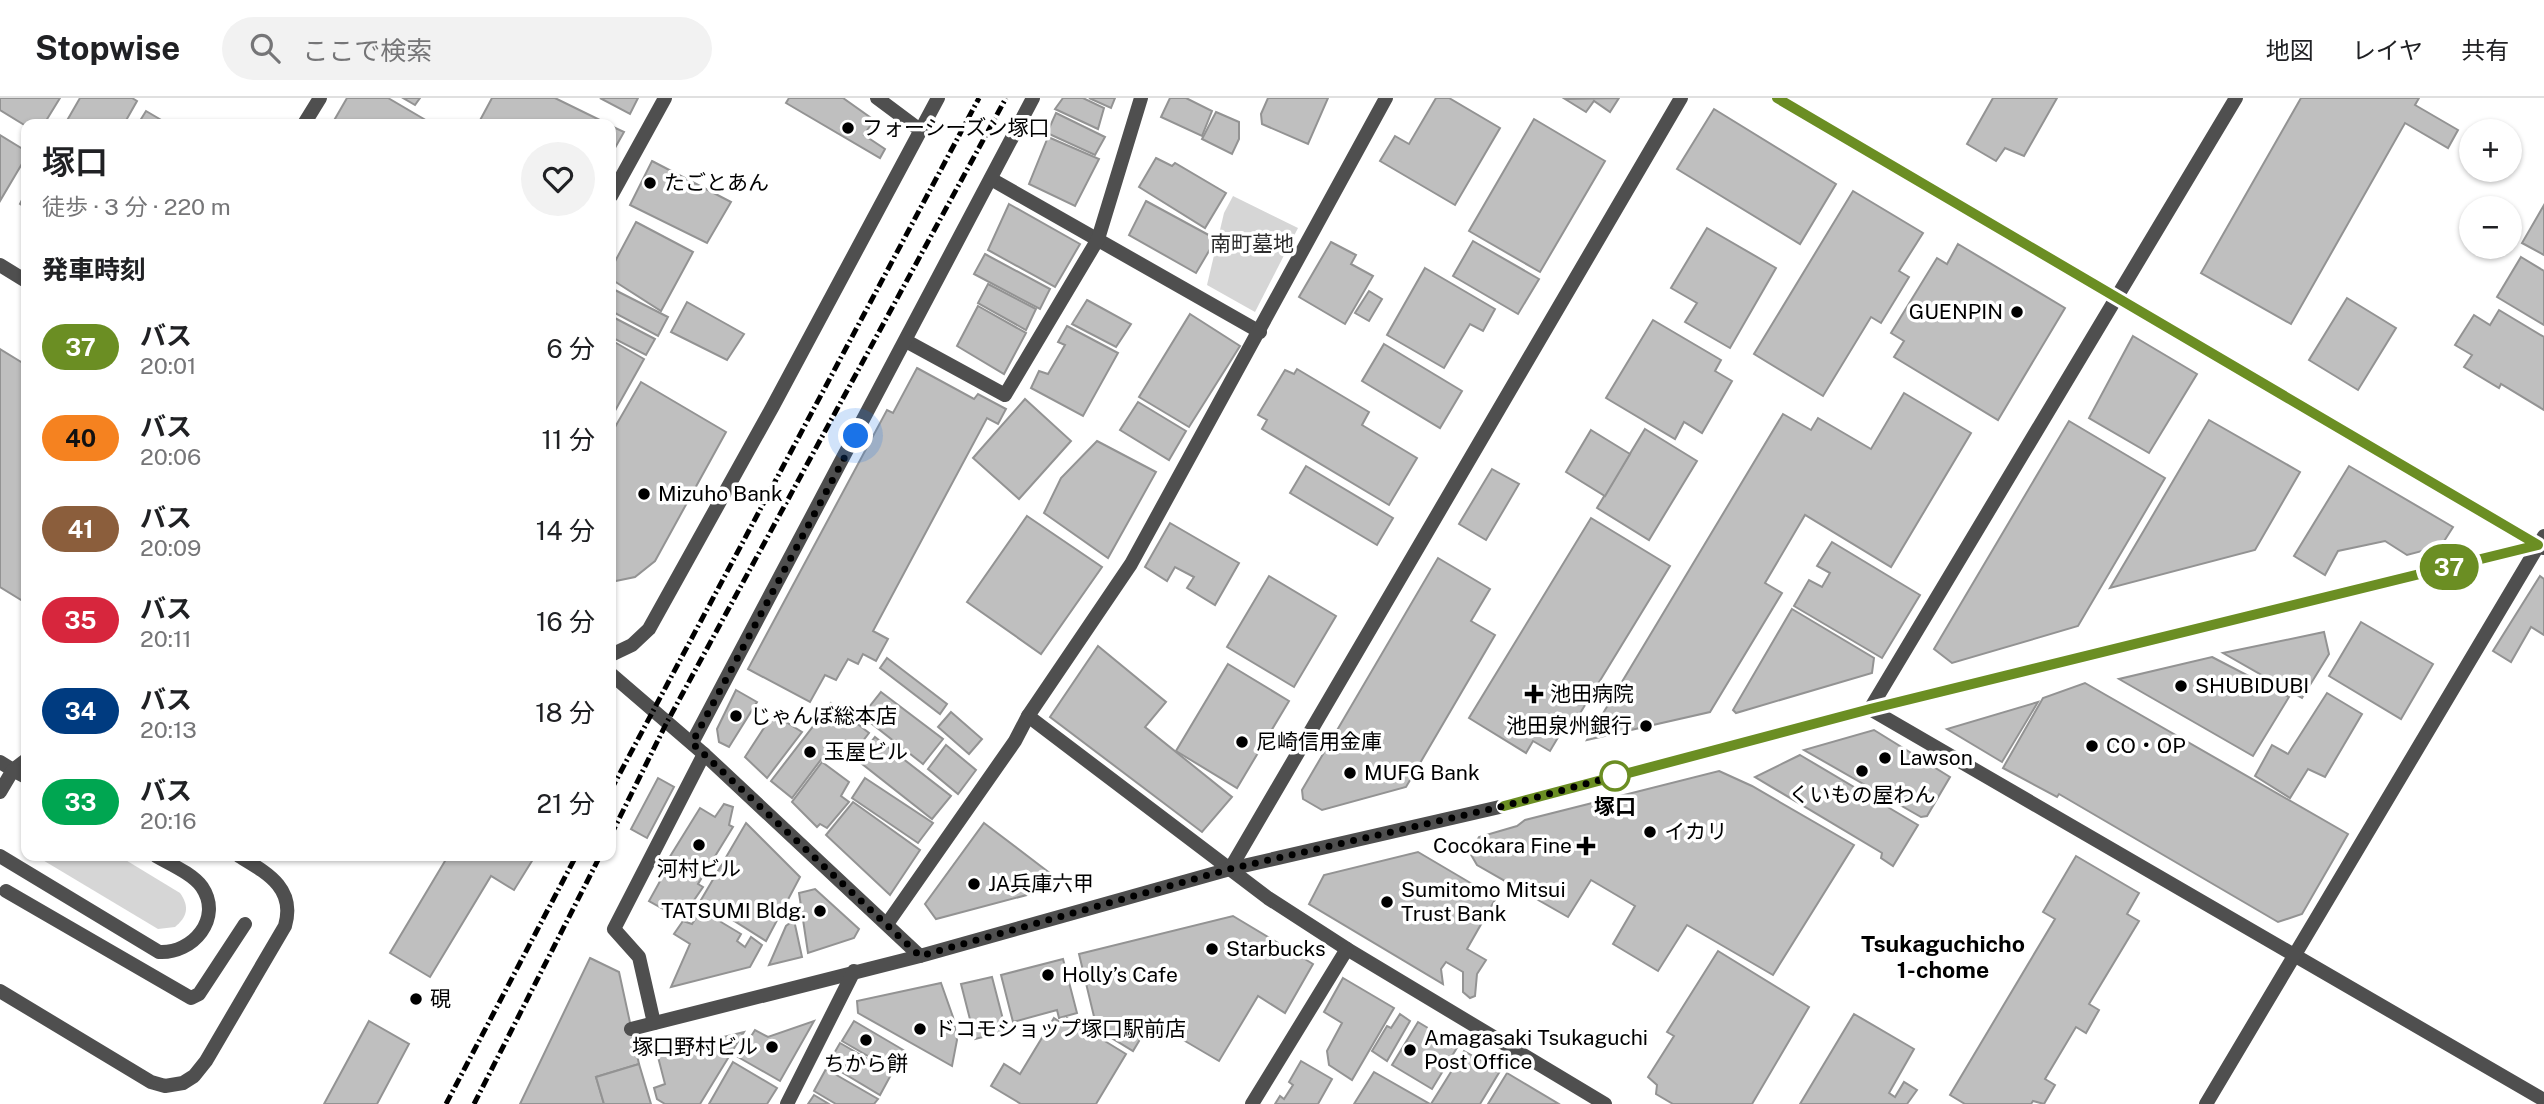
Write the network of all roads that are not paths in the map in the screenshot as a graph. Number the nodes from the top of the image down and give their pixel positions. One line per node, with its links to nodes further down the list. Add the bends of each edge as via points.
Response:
1 (320, 98): 11 (street)
2 (664, 98): 14 (street)
3 (877, 98): 12 (street)
4 (938, 98): 12 (street)
5 (1033, 98): 13 (street)
6 (1141, 98): 15 (street)
7 (1386, 98): 19 (street)
8 (1681, 98): 33 (street)
9 (1777, 98): 18 (street)
10 (2236, 98): 18 (street)
11 (307, 119)
12 (920, 130): 22 (street, via 649,629)
13 (991, 179): 15 (street); 20 (street)
14 (616, 186)
15 (1098, 239): 19 (street); 20 (street, via 1005,395)
16 (0, 265): 17 (street)
17 (21, 278)
18 (2119, 296): 21 (street); 24 (street)
19 (1260, 332): 25 (street, via 1131,564)
20 (906, 341): 26 (street)
21 (2542, 543): 24 (street); 39 (street)
22 (616, 653)
23 (616, 678): 26 (street)
24 (1870, 709): 33 (street, via 1504,806); 39 (street)
25 (1028, 716): 33 (street); 36 (street)
26 (692, 743): 27 (street)
27 (704, 754): 36 (street); 42 (street, via 614,929 639,957)
28 (13, 770): 29 (street)
29 (0, 792)
30 (0, 856): 31 (street, via 159,952 170,953 199,935 210,912 199,883)
31 (164, 861)
32 (247, 861): 41 (street, via 277,880 289,913 206,1061 183,1083 164,1086 151,1082)
33 (1230, 869): 37 (street); 38 (street)
34 (6, 891): 35 (street, via 191,998 199,994)
35 (245, 923)
36 (887, 924): 38 (street)
37 (1347, 949): 46 (street); 47 (street)
38 (920, 956): 40 (street)
39 (2294, 956): 44 (street); 48 (street)
40 (854, 971): 42 (street); 45 (street)
41 (0, 991)
42 (654, 1023): 43 (street)
43 (631, 1029)
44 (2544, 1100)
45 (787, 1104)
46 (1252, 1104)
47 (1605, 1104)
48 (2206, 1104)

